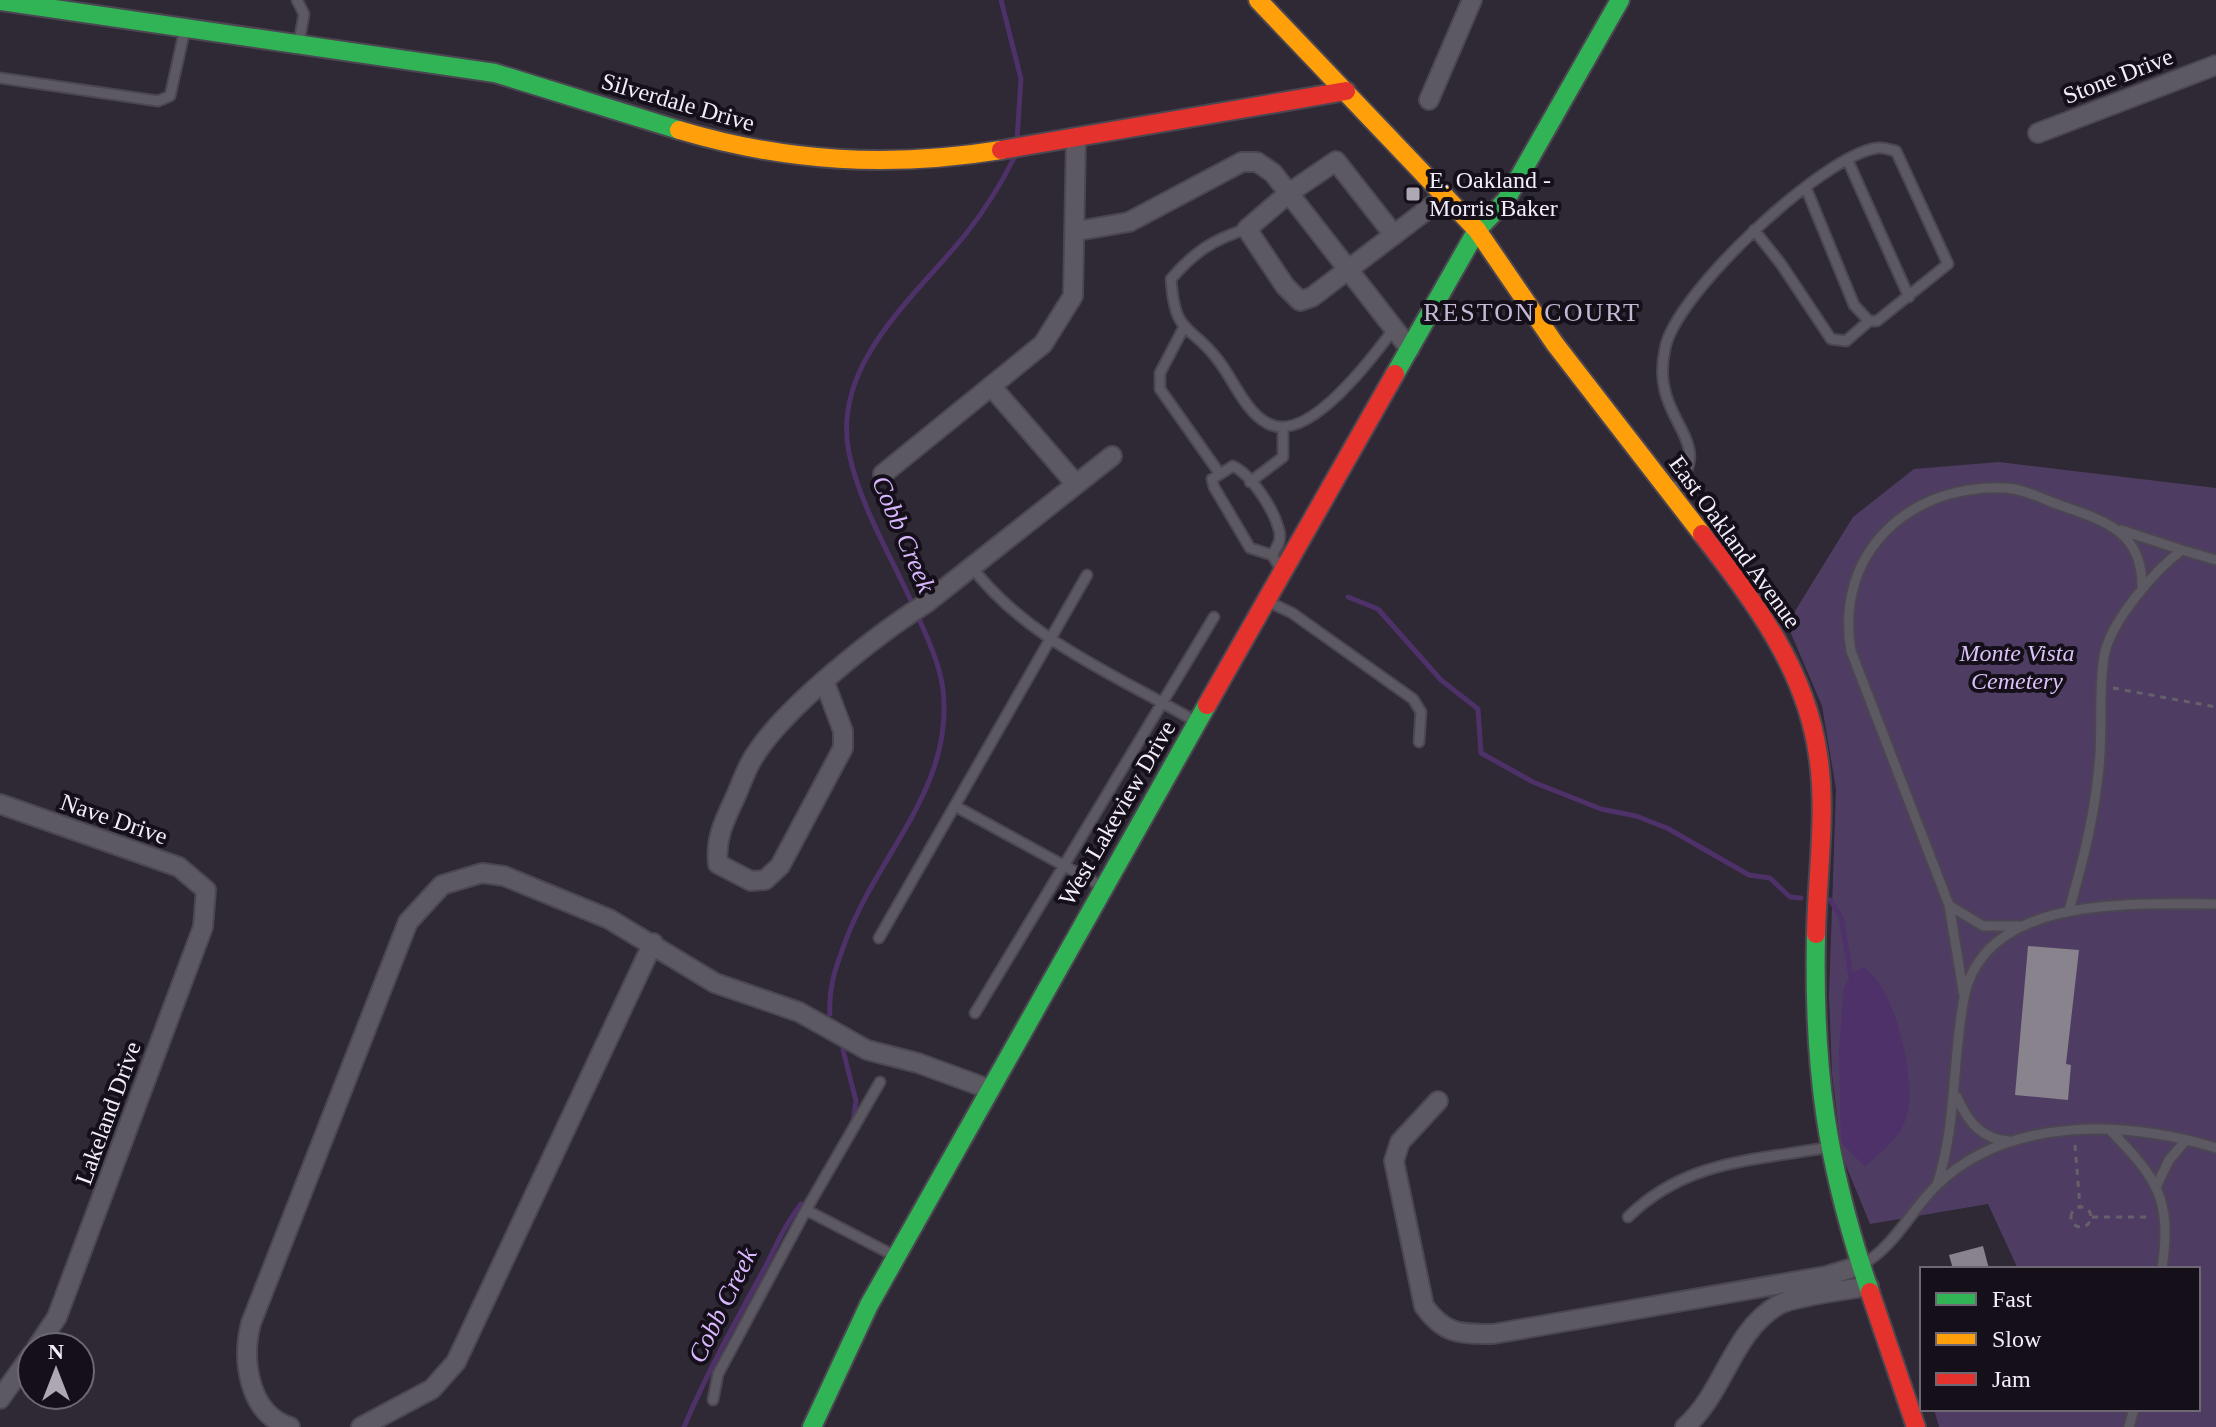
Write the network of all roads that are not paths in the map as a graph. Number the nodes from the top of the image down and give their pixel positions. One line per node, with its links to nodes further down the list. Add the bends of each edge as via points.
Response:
1 (297, 0): 7 (lane, via 304,14)
2 (1258, 0): 10 (street, East Oakland Avenue)
3 (1472, 0): 11 (street)
4 (1620, 0): 19 (street, West Lakeview Drive, via 1506,200)
5 (0, 1): 6 (street, Silverdale Drive, via 107,13)
6 (185, 29): 7 (street, Silverdale Drive); 9 (lane, via 170,96 158,101)
7 (299, 47): 13 (street, Silverdale Drive, via 495,73 689,134 791,156 857,163)
8 (2216, 65): 12 (street, Stone Drive)
9 (0, 78)
10 (1346, 91): 13 (street, Silverdale Drive); 17 (street, East Oakland Avenue)
11 (1429, 100)
12 (2038, 133)
13 (1076, 138): 21 (street)
14 (1848, 161): 15 (lane); 24 (lane); 24 (lane, via 1877,148 1896,151 1948,264)
15 (1806, 188): 20 (lane); 25 (lane, via 1854,305)
16 (1289, 193): 18 (street); 21 (street, via 1257,162 1242,162 1129,222); 22 (street, via 1336,161); 23 (street)
17 (1445, 196): 19 (street, East Oakland Avenue); 22 (street)
18 (1247, 229): 23 (street, via 1300,301); 26 (lane, via 1209,242 1171,279)
19 (1477, 230): 28 (street, West Lakeview Drive); 36 (street, East Oakland Avenue, via 1555,344)
20 (1754, 230): 25 (lane, via 1831,339 1846,341); 36 (lane, via 1706,278 1668,333 1662,367 1665,393 1691,457 1687,476)
21 (1077, 231): 29 (street, via 1073,296 1043,344)
22 (1394, 235): 23 (street)
23 (1347, 271): 27 (street)
24 (1909, 297): 25 (lane, via 1877,321)
25 (1869, 321)
26 (1183, 329): 30 (lane, via 1217,357 1255,413); 33 (lane, via 1160,373 1160,389)
27 (1393, 330): 28 (street); 30 (lane, via 1362,373 1301,423)
28 (1410, 349): 42 (street, West Lakeview Drive)
29 (991, 386): 32 (street); 35 (street)
30 (1283, 428): 34 (lane, via 1283,457)
31 (1112, 456): 35 (street)
32 (883, 474)
33 (1220, 474): 34 (lane, via 1233,466); 39 (lane, via 1212,479 1214,487 1250,548)
34 (1250, 482): 39 (lane, via 1279,530 1280,542)
35 (1075, 483): 41 (street)
36 (1671, 492): 72 (street, East Oakland Avenue, via 1773,632 1796,674 1812,722 1820,806 1815,1031)
37 (2118, 529): 38 (lane); 44 (lane, via 2135,548); 58 (lane, via 2011,488 1973,488 1934,497 1894,520 1853,585 1847,624 1851,651)
38 (2182, 550): 40 (lane); 44 (lane)
39 (1272, 555): 42 (lane)
40 (2216, 560)
41 (971, 566): 47 (lane, via 992,594); 48 (street)
42 (1282, 572): 45 (street, West Lakeview Drive)
43 (1087, 575): 47 (lane)
44 (2142, 586): 59 (lane, via 2104,653 2092,832)
45 (1266, 600): 50 (street, West Lakeview Drive); 51 (lane, via 1413,699 1421,712)
46 (1214, 617): 49 (lane)
47 (1050, 640): 49 (lane); 53 (lane)
48 (825, 683): 48 (street, via 782,721 754,756 720,829 718,864 751,881 765,880 780,866 843,748 843,731)
49 (1163, 702): 50 (lane); 54 (lane)
50 (1197, 722): 55 (street, West Lakeview Drive)
51 (1419, 742)
52 (0, 804): 56 (street, Nave Drive, via 179,867)
53 (955, 806): 54 (lane); 61 (lane)
54 (1064, 865): 55 (lane); 64 (lane)
55 (1103, 887): 66 (street, West Lakeview Drive)
56 (206, 890): 82 (street, Lakeland Drive, via 203,927)
57 (2216, 904): 59 (lane)
58 (1949, 905): 60 (lane, via 1983,926); 63 (lane)
59 (2069, 910): 60 (lane)
60 (2023, 925): 63 (lane, via 1992,948)
61 (879, 938)
62 (653, 943): 66 (street, via 715,983 799,1012 867,1050); 86 (street, via 504,876 482,873 442,885 408,922 244,1348 246,1372 262,1405); 87 (street, via 456,1362 432,1389)
63 (1964, 996): 67 (lane)
64 (975, 1013)
65 (880, 1082): 76 (lane)
66 (989, 1089): 78 (street, West Lakeview Drive)
67 (1956, 1094): 71 (lane, via 1977,1129 1998,1141); 74 (lane)
68 (1438, 1101): 79 (street, via 1400,1142 1394,1161 1424,1306 1438,1325 1465,1334 1493,1334 1826,1276)
69 (2109, 1129): 70 (lane); 71 (lane, via 2074,1129); 75 (lane)
70 (2186, 1140): 73 (lane); 75 (lane)
71 (2013, 1141): 74 (lane)
72 (1828, 1147): 77 (lane, via 1701,1170 1649,1196); 79 (street, East Oakland Avenue)
73 (2216, 1148)
74 (1937, 1185): 79 (lane, via 1893,1241)
75 (2157, 1185): 80 (lane, via 2168,1230)
76 (806, 1210): 78 (lane); 85 (lane, via 718,1374)
77 (1628, 1217)
78 (896, 1257): 88 (street, West Lakeview Drive)
79 (1862, 1265): 81 (street, East Oakland Avenue)
80 (2162, 1267)
81 (1869, 1286): 89 (street, via 1779,1304 1749,1330 1701,1413); 90 (street, East Oakland Avenue)
82 (48, 1331)
83 (16, 1374): 84 (street)
84 (1, 1392)
85 (713, 1400)
86 (290, 1427)
87 (361, 1427)
88 (812, 1427)
89 (1685, 1427)
90 (1916, 1427)

